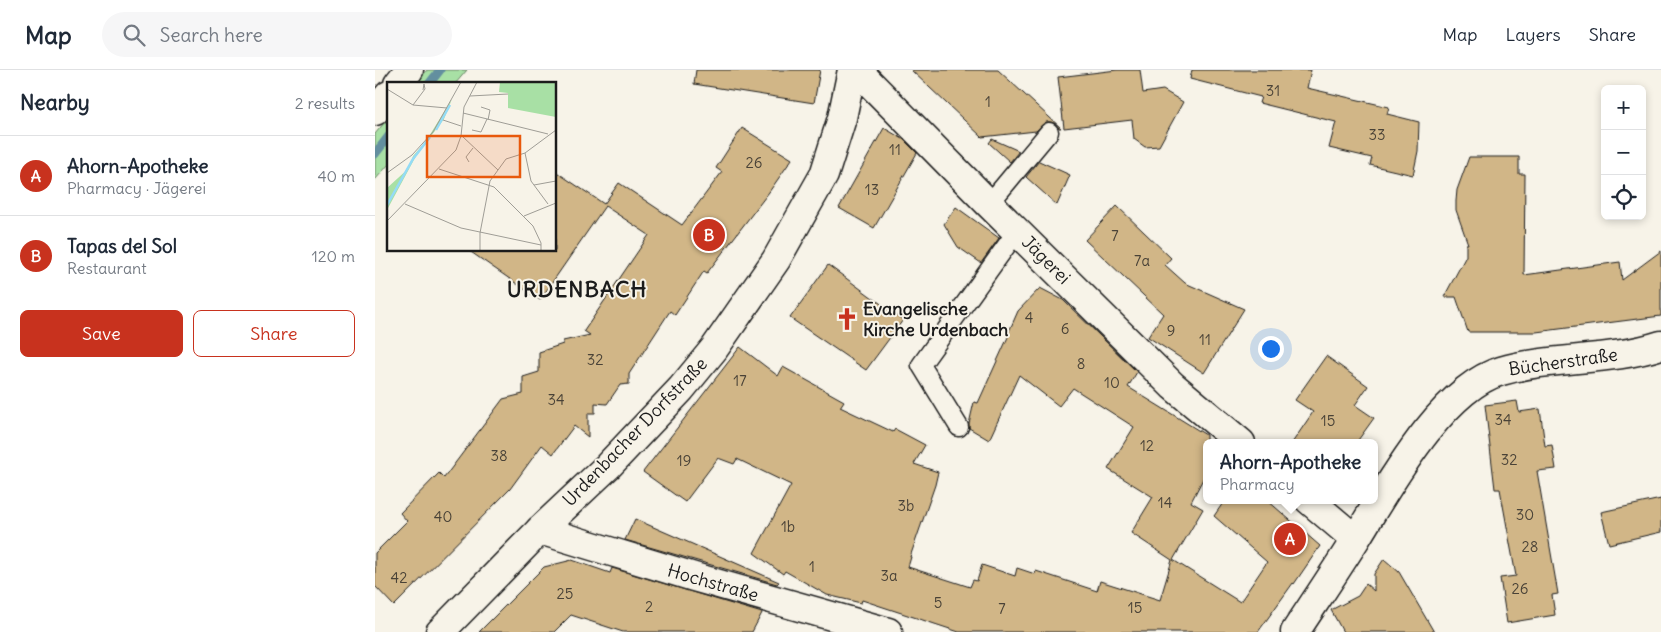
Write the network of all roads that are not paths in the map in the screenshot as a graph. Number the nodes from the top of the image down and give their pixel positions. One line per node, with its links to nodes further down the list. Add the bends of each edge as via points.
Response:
1 (409, 70): 4 (street)
2 (852, 70): 16 (street, Urdenbacher Dorfstraße, via 842,118 824,175 776,260 714,349 681,389 608,466)
3 (857, 70): 8 (street, Jägerei)
4 (400, 82)
5 (387, 97): 6 (street)
6 (375, 111)
7 (1049, 132): 8 (lane)
8 (989, 204): 9 (street, Jägerei)
9 (1017, 232): 11 (lane, via 921,365); 12 (street, Jägerei, via 1173,386)
10 (1661, 345): 13 (street, Bücherstraße, via 1641,352 1499,371 1477,382 1448,406 1425,433)
11 (959, 427)
12 (1236, 439)
13 (1378, 503)
14 (1314, 504): 17 (street)
15 (1378, 504): 17 (street, Bücherstraße)
16 (540, 530): 18 (street, Urdenbacher Dorfstraße); 19 (street, Hochstraße)
17 (1355, 539): 20 (street, Bücherstraße)
18 (440, 632)
19 (888, 632)
20 (1295, 632)

